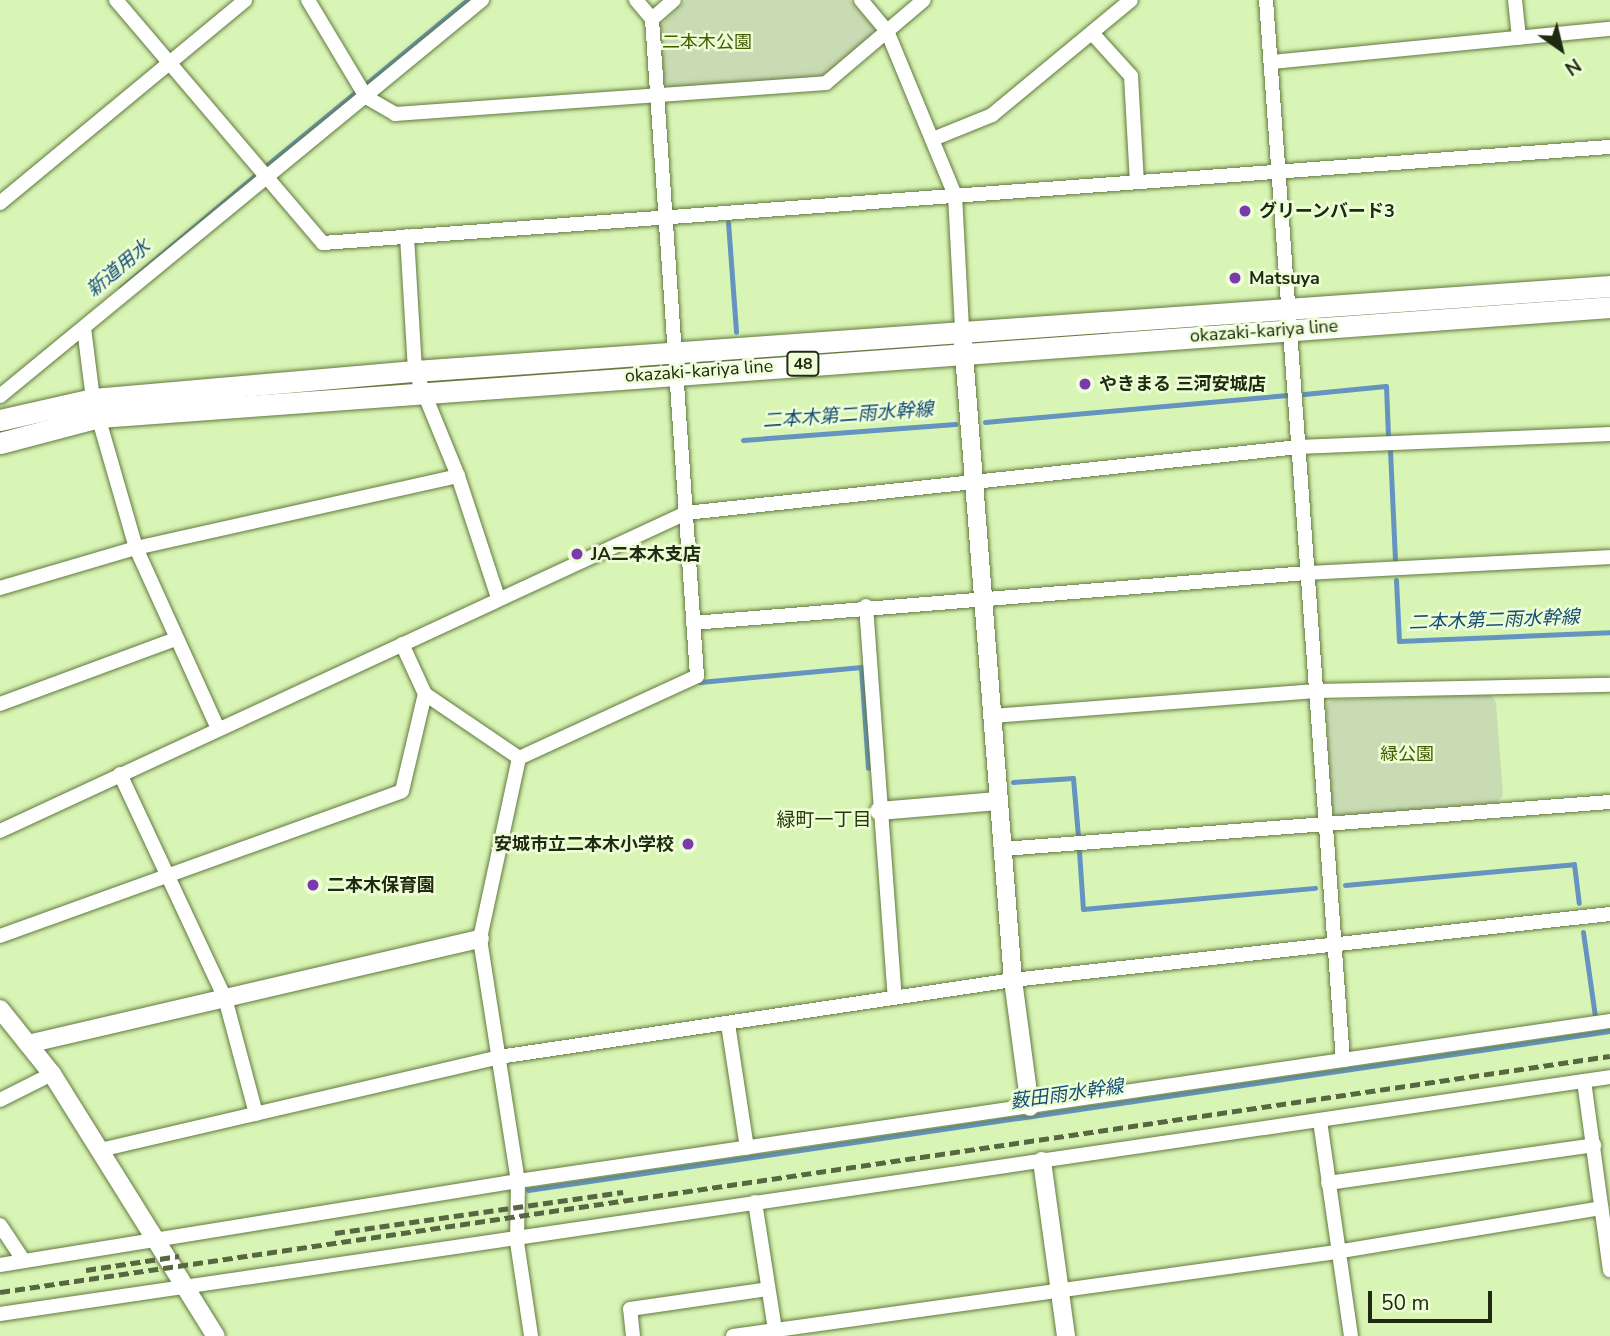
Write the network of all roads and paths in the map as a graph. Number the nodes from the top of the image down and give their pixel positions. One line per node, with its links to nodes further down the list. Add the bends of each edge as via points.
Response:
1 (116, 0): 17 (street)
2 (245, 0): 17 (street)
3 (308, 0): 19 (street)
4 (482, 0): 19 (street)
5 (636, 0): 12 (street)
6 (674, 0): 12 (street)
7 (861, 0): 14 (street)
8 (924, 0): 14 (street)
9 (1131, 0): 15 (street)
10 (1266, 0): 18 (street)
11 (1515, 0): 16 (street)
12 (652, 19): 20 (street)
13 (1610, 29): 16 (street)
14 (887, 31): 20 (street, via 826,83); 21 (street)
15 (1092, 33): 21 (street, via 992,115); 25 (street, via 1131,76)
16 (1519, 38): 18 (street)
17 (169, 62): 24 (street); 27 (street)
18 (1272, 62): 23 (street)
19 (366, 97): 20 (street, via 395,114); 24 (street)
20 (656, 97): 28 (street)
21 (933, 139): 26 (street)
22 (1610, 147): 23 (street)
23 (1281, 171): 25 (street); 32 (street)
24 (270, 178): 29 (street, via 323,243); 33 (street)
25 (1137, 182): 26 (street)
26 (955, 195): 28 (street); 34 (street)
27 (0, 203)
28 (664, 217): 29 (street); 36 (street)
29 (407, 236): 37 (street)
30 (1610, 286): 32 (main road, okazaki-kariya line / 48)
31 (1610, 307): 32 (main road, okazaki-kariya line / 48)
32 (1292, 318): 34 (main road, okazaki-kariya line / 48); 35 (main road, okazaki-kariya line / 48); 43 (street)
33 (84, 328): 38 (street); 39 (street)
34 (962, 330): 35 (street); 36 (main road, okazaki-kariya line / 48)
35 (963, 352): 36 (main road, okazaki-kariya line / 48); 45 (street)
36 (676, 363): 37 (main road, okazaki-kariya line / 48); 46 (street)
37 (419, 381): 39 (main road, okazaki-kariya line / 48); 44 (street)
38 (0, 396)
39 (96, 408): 40 (main road, okazaki-kariya line / 48); 42 (main road, okazaki-kariya line / 48); 47 (street)
40 (0, 420)
41 (1610, 434): 43 (street)
42 (0, 443)
43 (1299, 447): 45 (street); 49 (street)
44 (458, 476): 47 (street); 51 (street)
45 (975, 483): 46 (street); 52 (street)
46 (686, 513): 51 (street); 54 (street)
47 (136, 548): 50 (street); 55 (street)
48 (1610, 557): 49 (street)
49 (1307, 573): 52 (street); 58 (street)
50 (0, 589)
51 (498, 598): 56 (street)
52 (982, 599): 53 (street); 61 (street)
53 (866, 606): 54 (street); 67 (street)
54 (693, 623): 63 (street, via 697,676)
55 (176, 639): 60 (street); 62 (street)
56 (401, 644): 59 (street); 62 (street)
57 (1610, 685): 58 (street)
58 (1316, 691): 61 (street); 68 (street)
59 (425, 694): 63 (street); 71 (street, via 402,791)
60 (0, 704)
61 (992, 716): 65 (street)
62 (218, 729): 64 (street)
63 (519, 758): 74 (street)
64 (120, 774): 69 (street); 71 (street)
65 (998, 801): 67 (street); 70 (street)
66 (1610, 802): 68 (street)
67 (879, 811): 77 (street)
68 (1325, 823): 70 (street); 75 (street)
69 (0, 831)
70 (1003, 849): 76 (street)
71 (168, 876): 73 (street); 78 (street)
72 (1610, 914): 75 (street)
73 (0, 936)
74 (480, 939): 78 (street); 83 (street)
75 (1334, 946): 76 (street); 84 (street)
76 (1013, 980): 77 (street); 89 (street)
77 (895, 997): 81 (street)
78 (225, 998): 82 (street); 90 (street)
79 (0, 1009): 82 (street)
80 (1610, 1021): 84 (street)
81 (728, 1024): 83 (street); 93 (street)
82 (28, 1045): 85 (street)
83 (499, 1057): 90 (street); 96 (street)
84 (1343, 1060): 89 (street)
85 (52, 1074): 88 (street); 94 (street)
86 (1610, 1077): 87 (street)
87 (1584, 1081): 91 (street); 92 (street)
88 (0, 1100)
89 (1030, 1108): 93 (street)
90 (256, 1114): 94 (street)
91 (1320, 1121): 95 (street); 97 (street)
92 (1594, 1145): 97 (street); 99 (street)
93 (747, 1148): 96 (street)
94 (100, 1150): 101 (street)
95 (1042, 1161): 98 (street); 109 (street)
96 (518, 1181): 101 (street); 102 (street)
97 (1328, 1183): 103 (street)
98 (755, 1202): 102 (street); 108 (street)
99 (1601, 1208): 103 (street); 106 (street)
100 (0, 1225): 104 (street)
101 (155, 1238): 104 (street); 107 (street)
102 (517, 1242): 107 (street); 113 (street)
103 (1336, 1252): 109 (street); 117 (street)
104 (24, 1261): 105 (street)
105 (0, 1265)
106 (1610, 1270)
107 (184, 1286): 110 (street); 112 (street)
108 (768, 1289): 111 (street); 114 (street, via 630,1309)
109 (1059, 1289): 111 (street); 116 (street)
110 (0, 1314)
111 (775, 1333): 115 (street)
112 (216, 1336)
113 (531, 1336)
114 (632, 1336)
115 (733, 1336)
116 (1066, 1336)
117 (1351, 1336)

